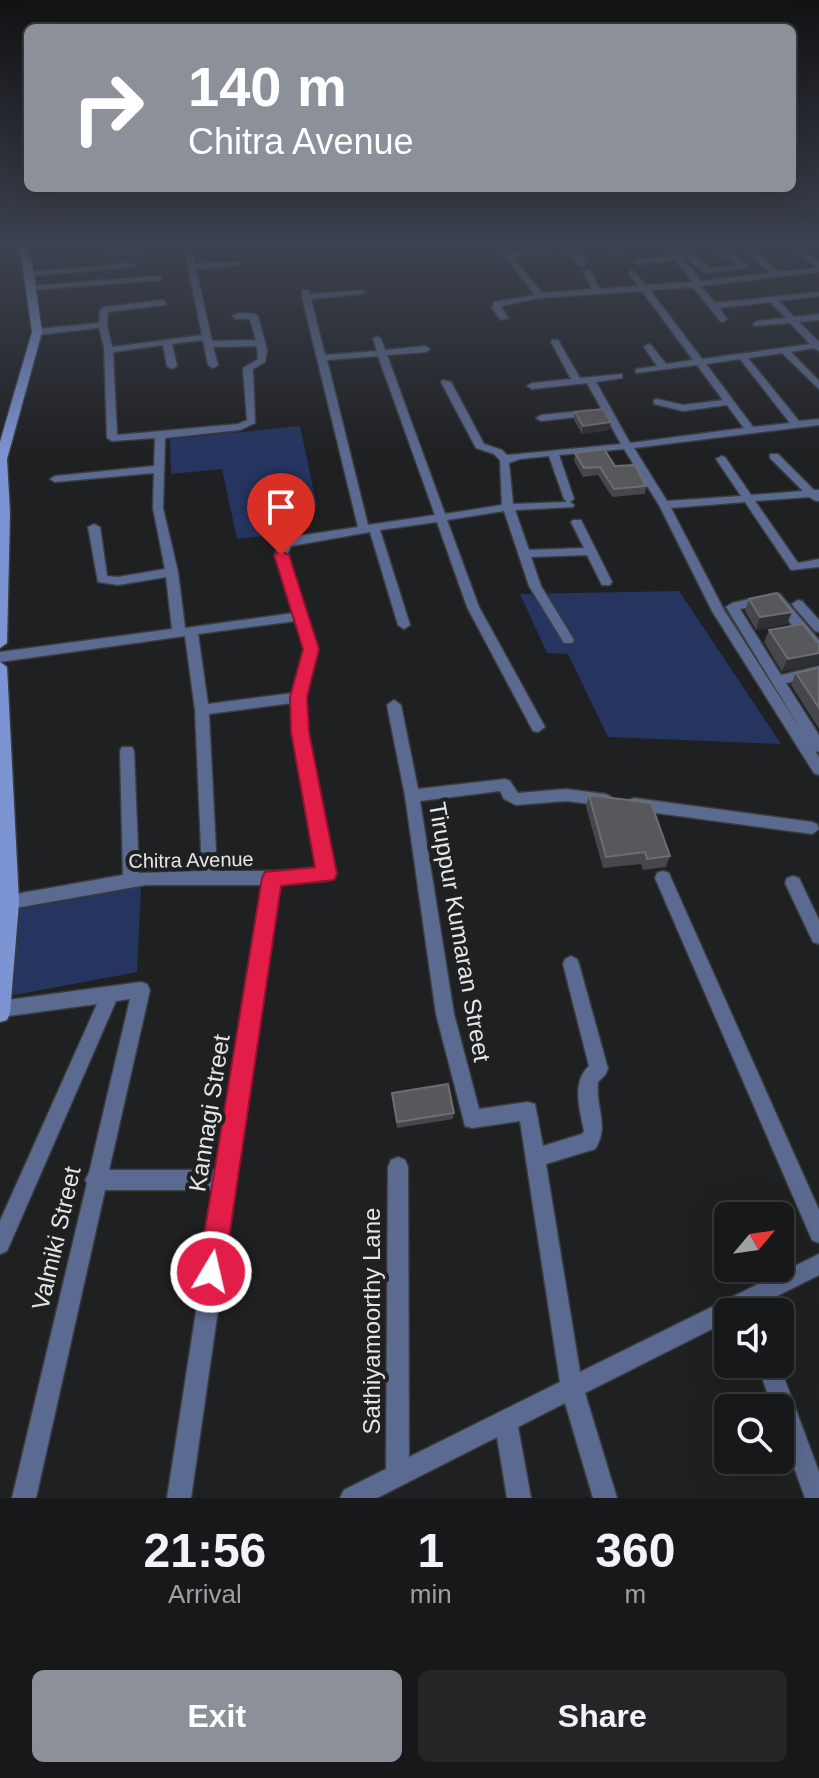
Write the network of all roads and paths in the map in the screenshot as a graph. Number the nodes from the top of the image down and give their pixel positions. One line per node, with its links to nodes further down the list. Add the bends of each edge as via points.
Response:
1 (35, 314): 16 (street)
2 (104, 314): 15 (street)
3 (203, 314): 18 (street)
4 (311, 314): 29 (street)
5 (501, 314): 11 (street)
6 (663, 314): 30 (street)
7 (719, 314): 12 (street)
8 (787, 314): 13 (street)
9 (236, 316): 21 (street, via 254,316)
10 (819, 317): 13 (street)
11 (504, 318)
12 (723, 319)
13 (793, 320): 14 (street); 22 (street)
14 (757, 324)
15 (103, 325): 16 (street); 26 (street)
16 (37, 332): 75 (street, via 1,459)
17 (377, 339): 27 (street)
18 (209, 340): 19 (street); 21 (street); 31 (street)
19 (167, 341): 26 (street); 32 (street)
20 (555, 342): 36 (street)
21 (261, 343): 47 (street, via 262,360 248,368 249,425)
22 (818, 346): 25 (street)
23 (648, 347): 33 (street)
24 (426, 349): 27 (street)
25 (783, 349): 28 (street); 39 (street)
26 (108, 350): 47 (street, via 112,438)
27 (383, 354): 29 (street); 59 (street)
28 (741, 355): 30 (street); 45 (street)
29 (322, 358): 62 (street)
30 (697, 361): 33 (street); 41 (street)
31 (213, 365)
32 (172, 366)
33 (663, 367): 34 (street)
34 (639, 371)
35 (619, 376): 36 (street)
36 (584, 380): 38 (street); 42 (street)
37 (446, 382): 51 (street, via 480,446)
38 (532, 386)
39 (819, 386)
40 (657, 402): 41 (street, via 683,409)
41 (729, 402): 46 (street)
42 (607, 411): 43 (street); 48 (street)
43 (541, 418)
44 (819, 422): 45 (street)
45 (797, 425): 46 (street)
46 (751, 431): 48 (street)
47 (160, 435): 53 (street)
48 (627, 446): 49 (street); 57 (street)
49 (553, 453): 51 (street); 58 (street, via 569,502)
50 (774, 456): 55 (street)
51 (512, 458): 58 (street, via 504,462)
52 (721, 459): 56 (street)
53 (159, 469): 54 (street); 66 (street, via 158,508)
54 (55, 479)
55 (817, 496): 56 (street)
56 (748, 498): 57 (street); 65 (street, via 795,567)
57 (664, 505): 73 (street, via 718,611)
58 (508, 507): 59 (street); 64 (street)
59 (439, 518): 62 (street); 85 (street, via 473,607)
60 (577, 522): 63 (street)
61 (94, 527): 66 (street, via 102,579)
62 (369, 529): 69 (street, via 286,544 281,555); 70 (street)
63 (592, 551): 64 (street); 67 (street)
64 (526, 554): 74 (street, via 535,586)
65 (819, 563)
66 (172, 572): 72 (street)
67 (606, 582)
68 (798, 604): 71 (street)
69 (301, 616): 72 (street); 81 (street, via 311,649)
70 (404, 625)
71 (819, 628)
72 (185, 633): 77 (street); 83 (street)
73 (750, 638): 76 (street, via 732,607 770,596 779,599 796,630); 80 (street); 84 (street)
74 (568, 640)
75 (0, 643)
76 (819, 649)
77 (0, 657)
78 (0, 667): 96 (street)
79 (819, 671): 80 (street)
80 (777, 681): 84 (street)
81 (299, 697): 83 (street); 92 (street, Chitra Avenue, via 300,732 327,874)
82 (394, 705): 89 (street, Tiruppur Kumaran Street)
83 (202, 710): 91 (street)
84 (806, 726): 86 (street); 88 (street)
85 (538, 727)
86 (819, 747)
87 (127, 751): 94 (street)
88 (819, 769)
89 (412, 796): 90 (street, via 505,785 516,799 566,795); 101 (street, Tiruppur Kumaran Street, via 445,1014 472,1119 528,1111)
90 (812, 828)
91 (210, 878): 92 (street, Chitra Avenue); 94 (street, Chitra Avenue)
92 (272, 878): 104 (street, Kannagi Street)
93 (663, 878): 105 (street)
94 (131, 880): 96 (street, Chitra Avenue)
95 (793, 883): 97 (street)
96 (10, 902): 100 (street)
97 (819, 937)
98 (571, 964): 101 (street, via 599,1069 589,1078 587,1095 594,1133 588,1142)
99 (110, 995): 100 (street); 103 (street, Valmiki Street, via 141,990); 106 (street)
100 (1, 1011)
101 (535, 1158): 111 (street, Tiruppur Kumaran Street)
102 (398, 1167): 113 (street, Sathiyamoorthy Lane)
103 (95, 1180): 104 (street); 114 (street, Valmiki Street)
104 (225, 1180): 115 (street, Kannagi Street)
105 (819, 1233)
106 (0, 1244)
107 (819, 1264): 108 (street)
108 (761, 1298)
109 (714, 1321): 111 (street)
110 (773, 1378): 119 (street)
111 (572, 1388): 112 (street); 118 (street, Tiruppur Kumaran Street)
112 (506, 1421): 113 (street); 117 (street)
113 (397, 1476): 116 (street)
114 (24, 1498)
115 (179, 1498)
116 (352, 1498)
117 (519, 1498)
118 (605, 1498)
119 (817, 1498)

